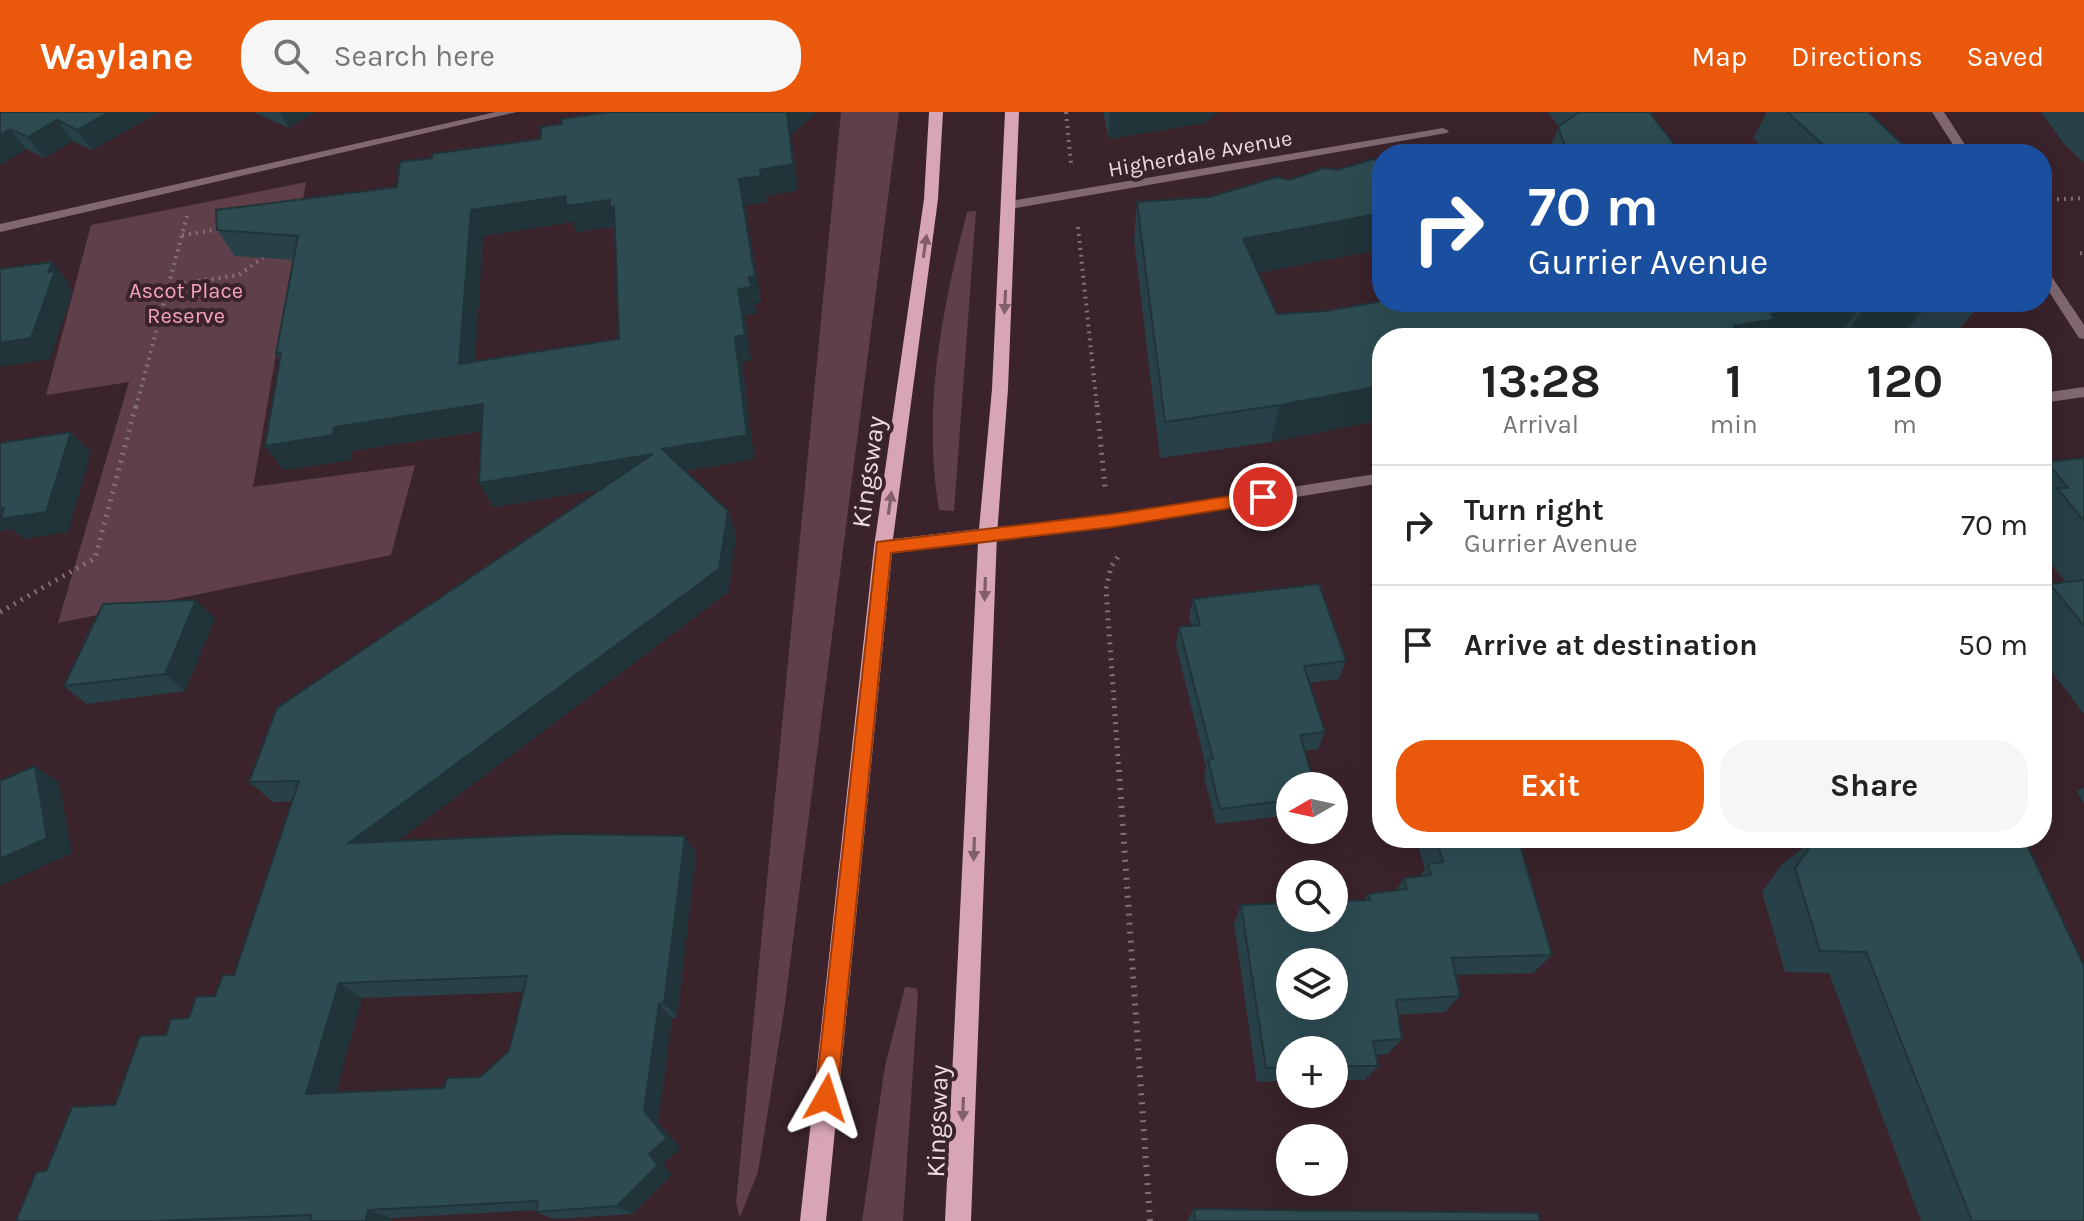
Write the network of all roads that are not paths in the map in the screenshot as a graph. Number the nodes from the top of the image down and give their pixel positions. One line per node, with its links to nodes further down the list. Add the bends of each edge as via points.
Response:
1 (511, 112): 8 (street)
2 (936, 112): 15 (main road, Kingsway, one-way to 2, via 931,199)
3 (1012, 112): 7 (main road, Kingsway)
4 (1938, 112): 6 (street)
5 (1443, 131): 7 (street, Higherdale Avenue)
6 (1959, 144)
7 (1010, 205): 14 (main road, Kingsway, one-way to 14)
8 (0, 228)
9 (2052, 286): 10 (street)
10 (2084, 335)
11 (2084, 392): 12 (street)
12 (2052, 397)
13 (1372, 480): 14 (street)
14 (988, 535): 15 (main road); 17 (main road, Kingsway, one-way to 17)
15 (883, 547): 16 (main road, Kingsway)
16 (813, 1221)
17 (958, 1221)

